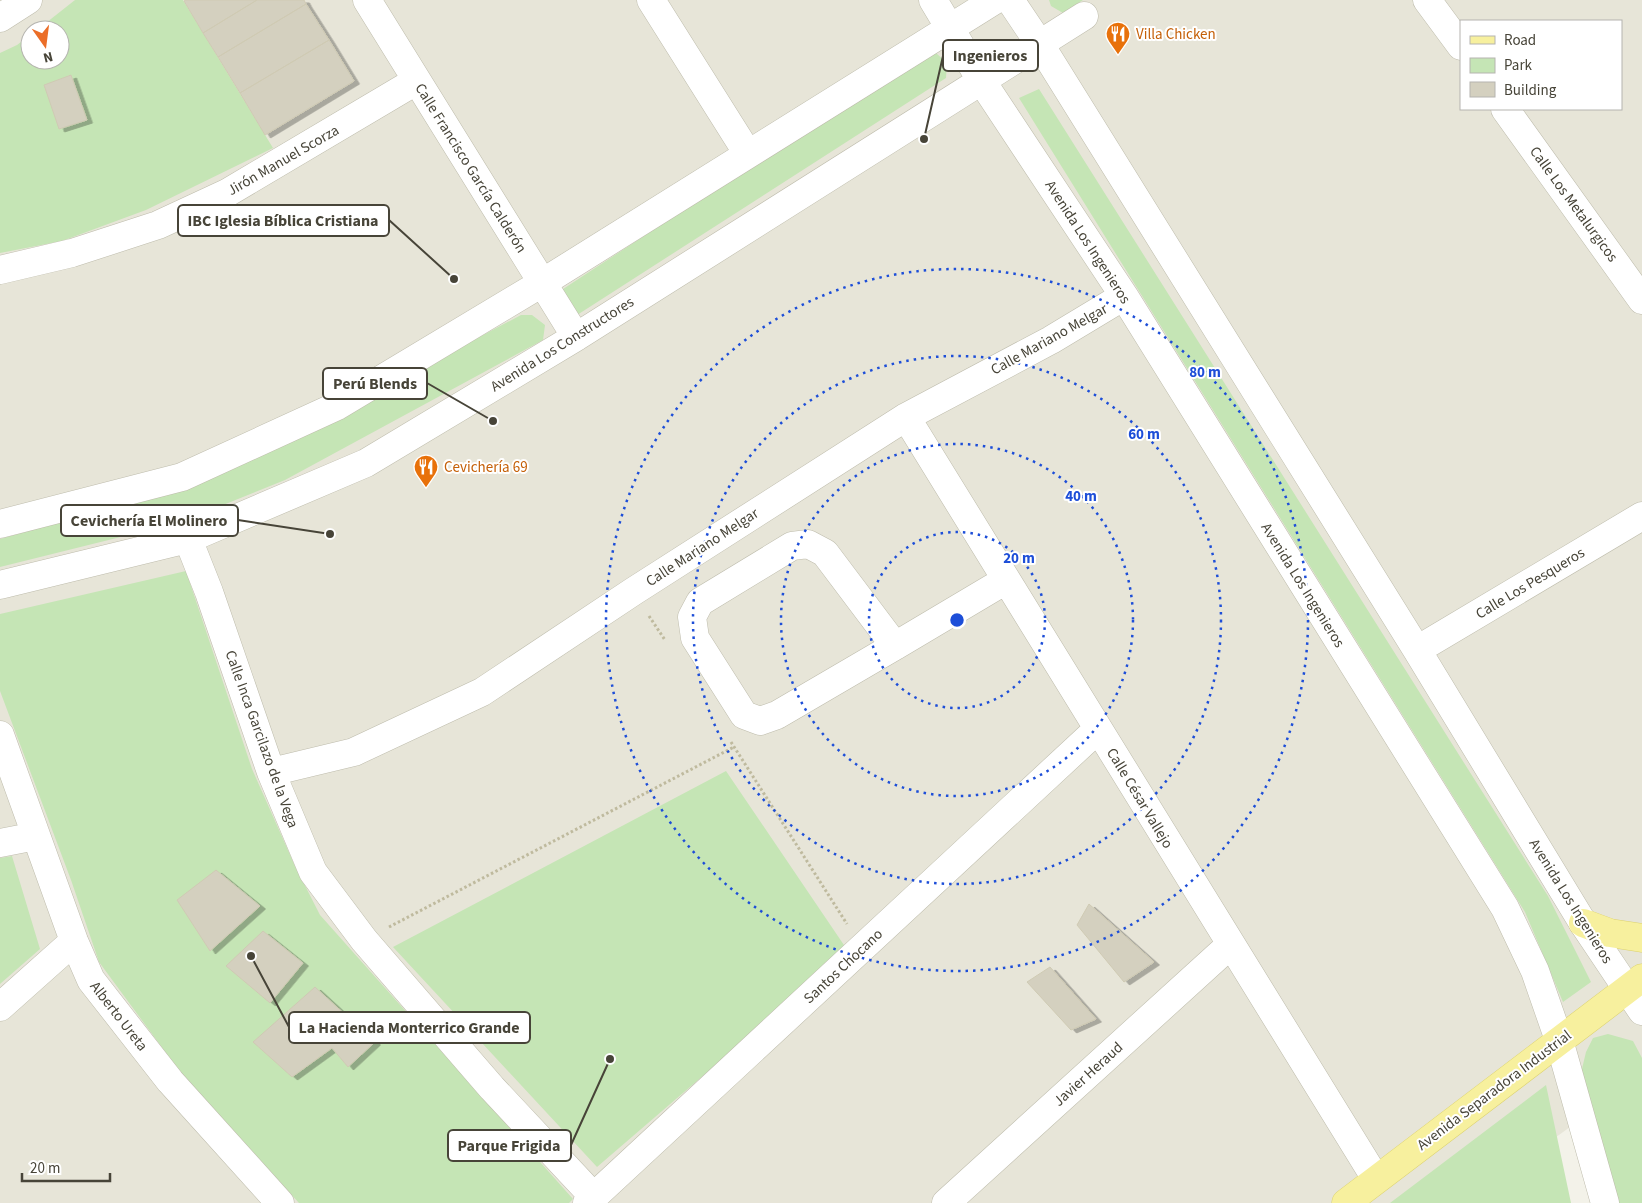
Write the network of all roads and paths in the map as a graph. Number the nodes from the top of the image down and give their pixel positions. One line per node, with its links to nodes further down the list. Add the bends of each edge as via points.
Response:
1 (28, 0): 9 (street)
2 (367, 0): 14 (street, Calle Francisco García Calderón)
3 (651, 0): 16 (street)
4 (932, 0): 10 (street, Avenida Los Ingenieros)
5 (996, 0): 10 (street)
6 (1010, 0): 11 (street, Avenida Los Ingenieros)
7 (1428, 0): 12 (street)
8 (1084, 16): 11 (street, Avenida Los Constructores)
9 (0, 18)
10 (950, 29): 13 (street, Avenida Los Ingenieros); 16 (street)
11 (1039, 43): 13 (street, Avenida Los Constructores); 31 (street, Avenida Los Ingenieros)
12 (1460, 45)
13 (981, 80): 19 (street, Avenida Los Ingenieros); 21 (street, Avenida Los Constructores)
14 (416, 81): 17 (street, Jirón Manuel Scorza, via 219,197 141,230 72,253); 18 (street, Calle Francisco García Calderón)
15 (1506, 110): 20 (street, Calle Los Metalurgicos)
16 (748, 154): 18 (street)
17 (0, 270)
18 (542, 283): 21 (street, Calle Francisco García Calderón); 24 (street, via 337,406 182,477)
19 (1124, 296): 22 (street, Calle Mariano Melgar, via 1051,340); 47 (street, Avenida Los Ingenieros, via 1505,908 1535,971)
20 (1642, 300)
21 (576, 337): 25 (street, Avenida Los Constructores, via 366,463)
22 (906, 417): 26 (street, Calle César Vallejo); 28 (street, Calle Mariano Melgar)
23 (1642, 516): 31 (street, Calle Los Pesqueros)
24 (0, 524)
25 (188, 539): 27 (street, Avenida Los Constructores); 36 (street, Calle Inca Garcilazo de la Vega)
26 (1006, 580): 30 (street); 32 (street, Calle César Vallejo)
27 (0, 585)
28 (634, 591): 29 (path); 36 (street, Calle Mariano Melgar, via 482,692 354,752)
29 (666, 640)
30 (895, 646): 30 (street, via 760,721 744,715 695,638 692,617 700,602 792,546 808,544 825,554)
31 (1417, 650): 39 (street, Avenida Los Ingenieros)
32 (1098, 729): 43 (street, Calle César Vallejo); 44 (street, Santos Chocano)
33 (0, 735): 37 (street, Alberto Ureta)
34 (729, 739): 35 (path)
35 (734, 747): 41 (path); 44 (path)
36 (271, 772): 41 (street, Calle Inca Garcilazo de la Vega, via 314,872)
37 (36, 836): 38 (street); 42 (street, Alberto Ureta)
38 (0, 843)
39 (1583, 923): 40 (main road, via 1610,933); 45 (street, Avenida Los Ingenieros)
40 (1642, 938)
41 (364, 940): 49 (street, Calle Inca Garcilazo de la Vega)
42 (74, 941): 46 (street); 50 (street, Alberto Ureta, via 91,980 164,1073)
43 (1230, 945): 48 (street, Calle César Vallejo); 51 (street, Javier Heraud)
44 (862, 948): 49 (street, Santos Chocano)
45 (1637, 993): 47 (main road, Avenida Separadora Industrial)
46 (0, 1008)
47 (1559, 1040): 48 (main road, Avenida Separadora Industrial); 53 (street, Avenida Los Ingenieros)
48 (1376, 1179): 52 (main road, Avenida Separadora Industrial)
49 (591, 1200)
50 (280, 1203)
51 (946, 1203)
52 (1346, 1203)
53 (1605, 1203)

